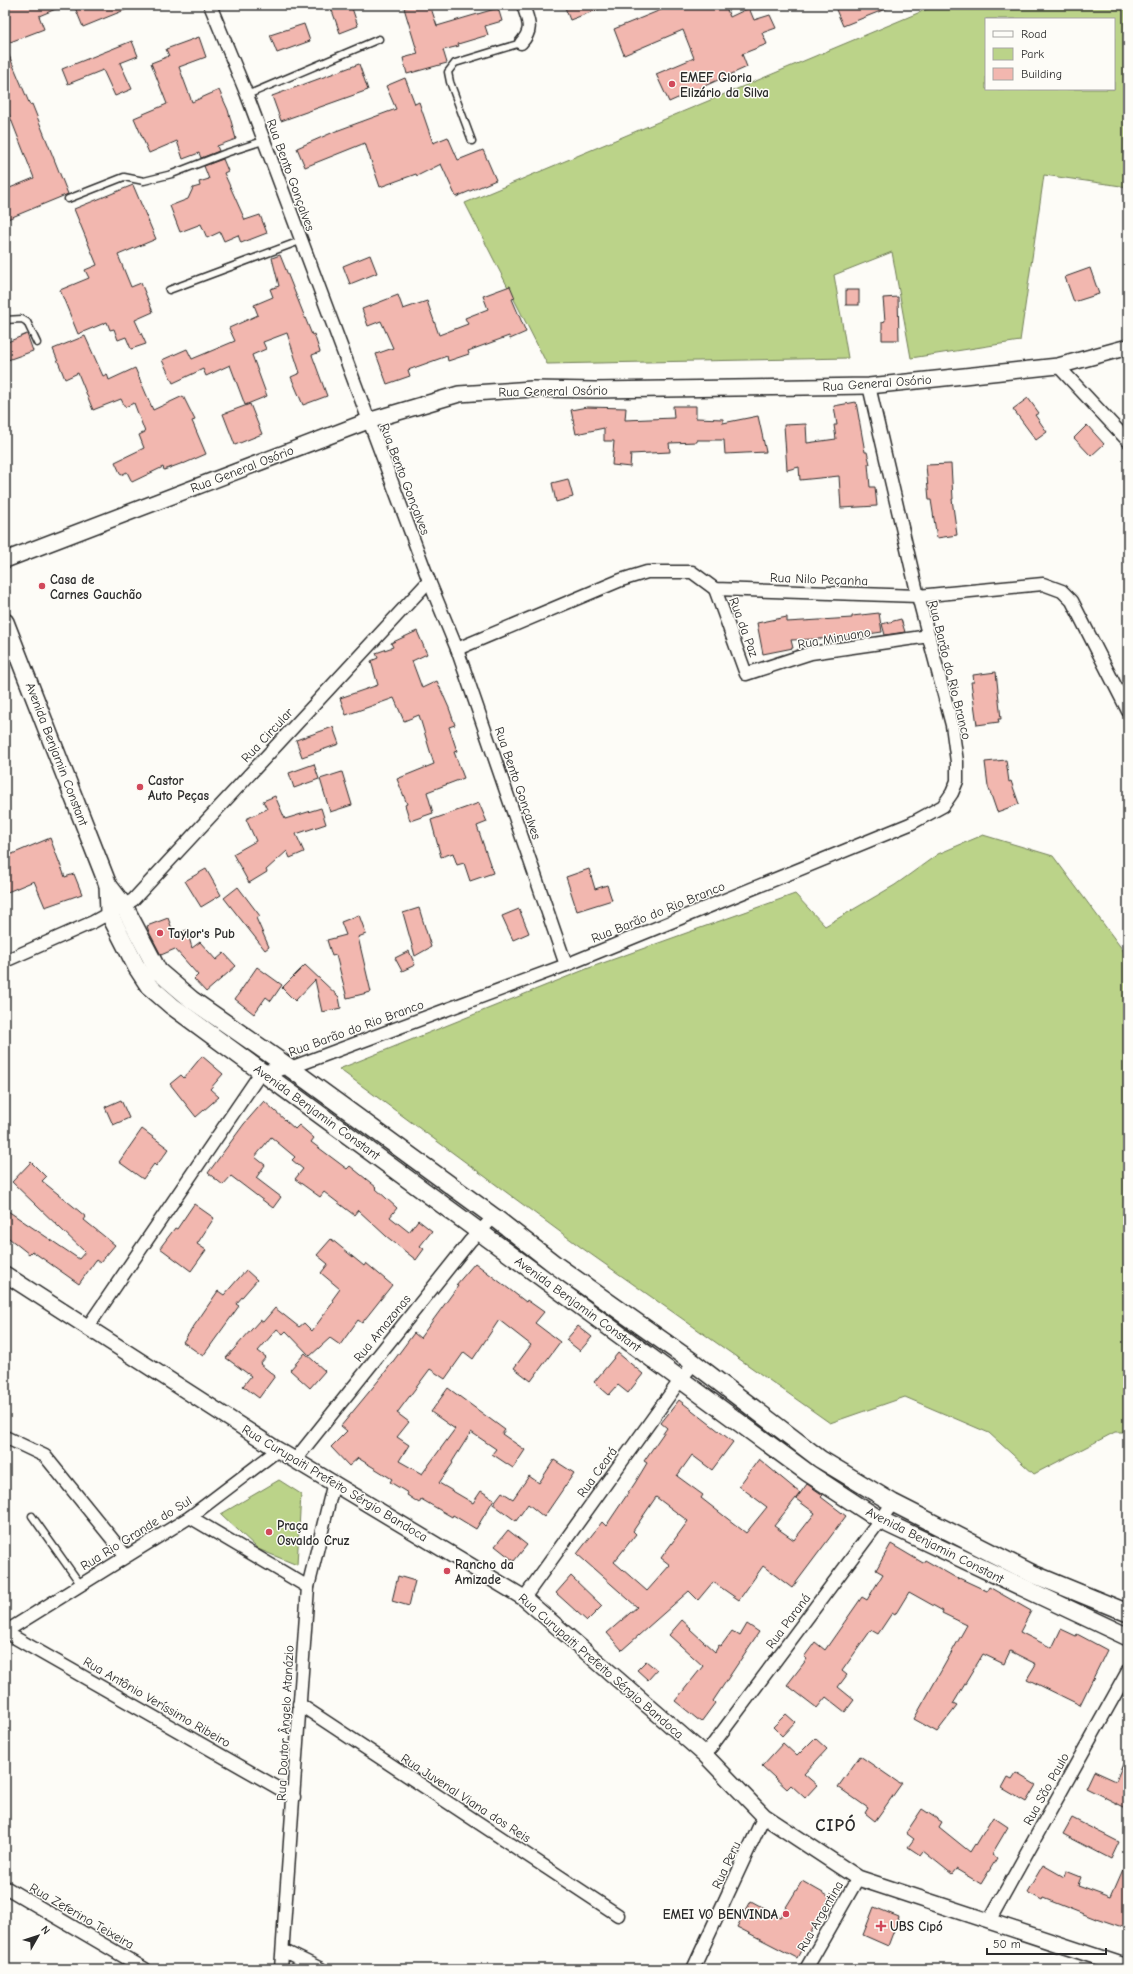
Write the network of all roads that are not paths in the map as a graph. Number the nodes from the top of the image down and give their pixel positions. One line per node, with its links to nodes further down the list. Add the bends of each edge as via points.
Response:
1 (210, 5): 5 (street, Rua Bento Gonçalves)
2 (523, 5): 4 (street, via 530,28 527,37)
3 (379, 39): 5 (lane)
4 (521, 43): 7 (lane, via 455,63 448,72)
5 (247, 95): 6 (street, Rua Bento Gonçalves)
6 (264, 141): 8 (lane, via 172,174 144,181 124,177); 9 (street, Rua Bento Gonçalves)
7 (472, 141)
8 (68, 200)
9 (300, 242): 10 (lane); 16 (street, Rua Bento Gonçalves)
10 (169, 290)
11 (5, 320): 12 (lane, via 22,318 27,322)
12 (37, 343)
13 (1128, 347): 14 (street, Rua General Osório)
14 (1058, 366): 15 (street, Rua General Osório); 17 (street)
15 (869, 386): 16 (street, Rua General Osório, via 518,390 459,394); 21 (street, Rua Barão do Rio Branco)
16 (368, 421): 18 (street, Rua General Osório); 19 (street, Rua Bento Gonçalves)
17 (1128, 441)
18 (5, 560)
19 (429, 581): 24 (street, Rua Bento Gonçalves); 27 (street, Rua Circular, via 134,900)
20 (715, 589): 21 (street, Rua Nilo Peçanha); 24 (street, via 692,572 647,572 621,580); 25 (street, Rua da Paz)
21 (918, 596): 23 (street, Rua Barão do Rio Branco); 26 (street, Rua Nilo Peçanha, via 1043,584 1062,591 1072,601)
22 (5, 622): 27 (main road, Avenida Benjamin Constant)
23 (929, 636): 25 (street, Rua Minuano, via 812,653); 29 (street, Rua Barão do Rio Branco, via 952,725 957,762 957,781 943,806 910,824)
24 (457, 649): 29 (street, Rua Bento Gonçalves)
25 (746, 674)
26 (1128, 711)
27 (116, 910): 28 (street, Rua Circular); 30 (main road, Avenida Benjamin Constant, via 158,971 192,1000); 31 (main road, Avenida Benjamin Constant, via 136,966 149,986 172,1006)
28 (5, 961)
29 (566, 965): 30 (street, Rua Barão do Rio Branco)
30 (290, 1068): 31 (street, Rua Barão do Rio Branco); 32 (main road, Avenida Benjamin Constant)
31 (262, 1071): 33 (main road, Avenida Benjamin Constant); 35 (street)
32 (494, 1216): 33 (street, Rua Amazonas); 36 (main road, Avenida Benjamin Constant, via 557,1266)
33 (478, 1231): 37 (main road, Avenida Benjamin Constant); 40 (street, Rua Amazonas)
34 (5, 1274): 35 (street, Rua Curupaiti Prefeito Sérgio Bandoca)
35 (87, 1328): 39 (street, Rua Curupaiti Prefeito Sérgio Bandoca)
36 (694, 1363): 37 (street, Rua Ceará); 42 (main road, Avenida Benjamin Constant, via 820,1459)
37 (681, 1379): 45 (main road, Avenida Benjamin Constant, via 808,1473); 49 (street, Rua Ceará)
38 (5, 1437): 46 (street, via 45,1456)
39 (278, 1450): 40 (street, Rua Curupaiti Prefeito Sérgio Bandoca); 44 (street, Rua Rio Grande do Sul)
40 (295, 1460): 41 (street, Rua Curupaiti Prefeito Sérgio Bandoca)
41 (334, 1482): 48 (street, Rua Doutor Ângelo Atanázio); 49 (street, Rua Curupaiti Prefeito Sérgio Bandoca)
42 (893, 1503): 45 (street, Rua Paraná); 50 (main road, Avenida Benjamin Constant, via 1032,1574)
43 (32, 1516): 47 (lane)
44 (190, 1517): 46 (street, Rua Rio Grande do Sul); 48 (street)
45 (880, 1520): 52 (main road, Avenida Benjamin Constant); 55 (street, Rua Paraná)
46 (126, 1556): 47 (street, Rua Rio Grande do Sul)
47 (81, 1585): 51 (street, Rua Rio Grande do Sul)
48 (308, 1587): 54 (street, Rua Doutor Ângelo Atanázio)
49 (524, 1598): 55 (street, Rua Curupaiti Prefeito Sérgio Bandoca)
50 (1128, 1613)
51 (5, 1632): 56 (street, Rua Antônio Veríssimo Ribeiro)
52 (1128, 1637)
53 (1128, 1670): 61 (street, Rua São Paulo)
54 (299, 1704): 56 (street, Rua Doutor Ângelo Atanázio); 60 (street, Rua Juvenal Viana dos Reis)
55 (705, 1755): 57 (street, Rua Curupaiti Prefeito Sérgio Bandoca)
56 (294, 1797): 62 (street, Rua Doutor Ângelo Atanázio)
57 (764, 1816): 58 (street, Rua Curupaiti Prefeito Sérgio Bandoca); 67 (street, Rua Peru)
58 (858, 1878): 61 (street, Rua Curupaiti Prefeito Sérgio Bandoca); 68 (street, Rua Argentina)
59 (5, 1887): 64 (street, Rua Zeferino Teixeira)
60 (618, 1915)
61 (989, 1921): 63 (street, Rua Curupaiti Prefeito Sérgio Bandoca)
62 (284, 1951): 65 (street, Rua Doutor Ângelo Atanázio); 66 (street)
63 (1128, 1967)
64 (145, 1969)
65 (282, 1969)
66 (321, 1969)
67 (693, 1969)
68 (806, 1969)

